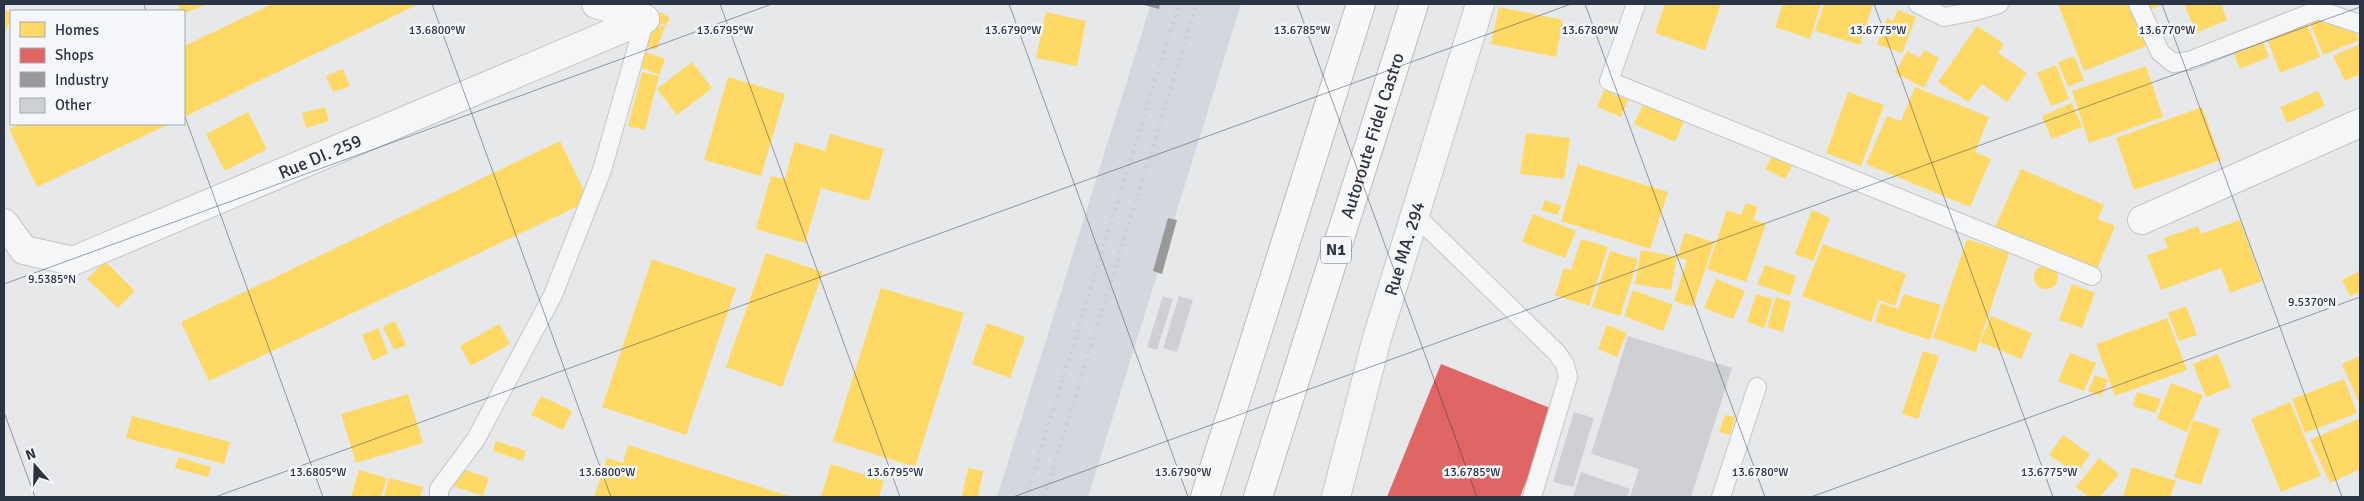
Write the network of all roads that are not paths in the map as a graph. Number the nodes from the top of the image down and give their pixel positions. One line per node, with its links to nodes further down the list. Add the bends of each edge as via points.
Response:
1 (596, 4): 10 (street)
2 (1361, 4): 19 (highway)
3 (1414, 4): 20 (highway, Autoroute Fidel Castro / N1)
4 (1480, 4): 13 (street, Rue MA. 294)
5 (1636, 4): 16 (lane, via 1609,81)
6 (1918, 4): 7 (lane, via 1944,17)
7 (1999, 4)
8 (2138, 4): 9 (lane, via 2160,52 2173,63 2189,62)
9 (2317, 7): 11 (lane)
10 (647, 11): 15 (street, Rue DI. 259, via 73,261 24,250); 18 (lane, via 602,170 553,295 476,439 439,489)
11 (2360, 24)
12 (2360, 123): 14 (street)
13 (1415, 216): 21 (street, Rue MA. 294, via 1377,338); 22 (lane, via 1557,353 1565,365 1568,377)
14 (2142, 220)
15 (4, 223)
16 (2092, 276)
17 (1757, 387): 23 (lane)
18 (439, 497)
19 (1205, 497)
20 (1258, 497)
21 (1336, 497)
22 (1532, 497)
23 (1721, 497)

